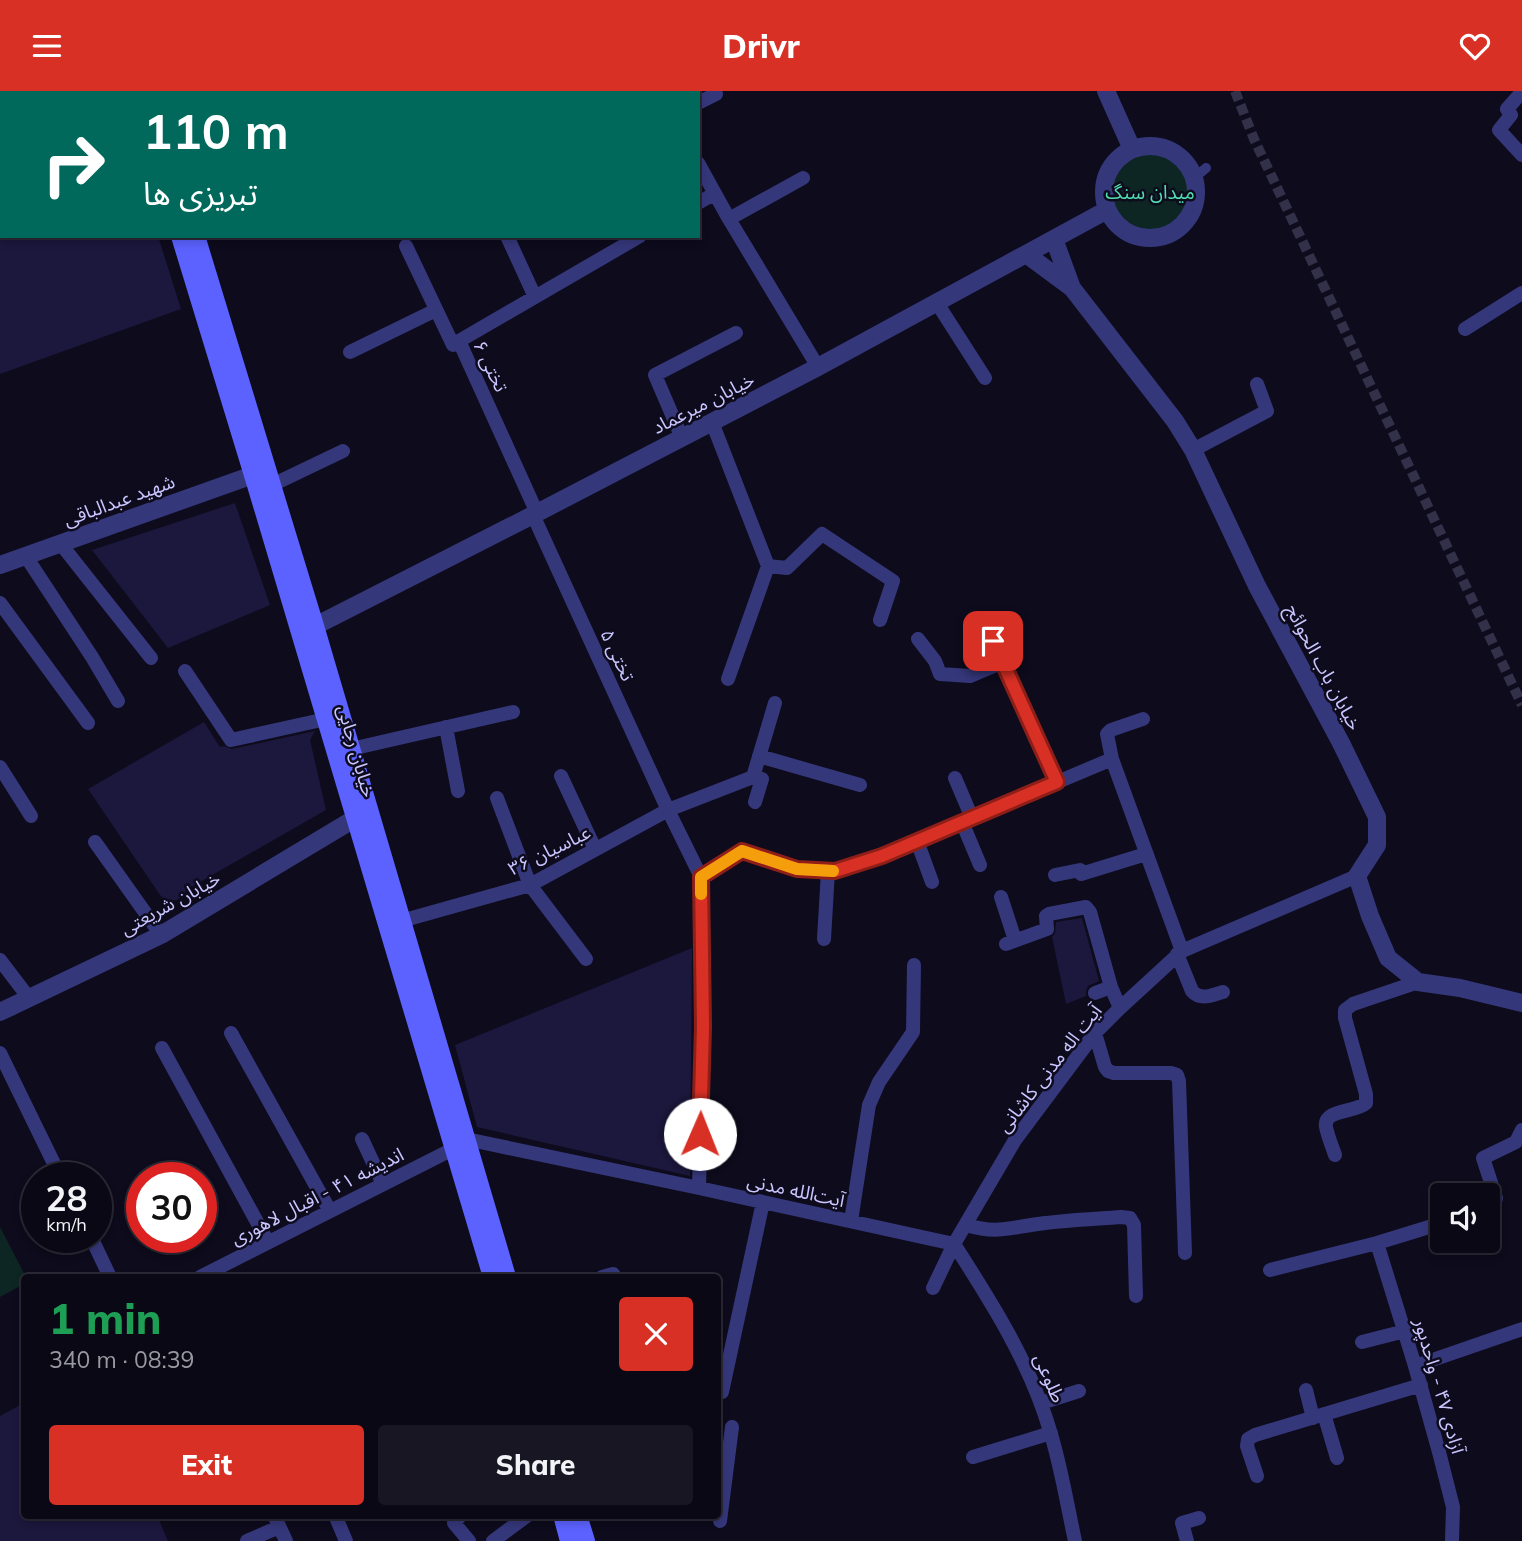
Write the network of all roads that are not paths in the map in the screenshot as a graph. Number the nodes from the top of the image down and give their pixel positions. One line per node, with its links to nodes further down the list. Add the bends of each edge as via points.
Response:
1 (1106, 91): 5 (street)
2 (1522, 92): 6 (street, via 1507,109 1511,115 1499,130)
3 (716, 94): 4 (street)
4 (700, 102)
5 (1132, 149): 11 (street, via 1109,169 1103,196); 11 (street, via 1163,147 1200,173 1193,209 1173,233 1142,239 1127,233)
6 (1522, 155)
7 (700, 167): 9 (street)
8 (803, 178): 12 (street)
9 (714, 194): 10 (street); 12 (street)
10 (700, 202)
11 (1107, 210): 17 (street, خیابان میرعماد)
12 (729, 219): 29 (street)
13 (181, 238): 36 (main road, خیابان رجایی)
14 (197, 238): 37 (main road, خیابان رجایی)
15 (508, 238): 22 (street)
16 (637, 238): 22 (street)
17 (1054, 239): 19 (street, خیابان میرعماد); 20 (street)
18 (406, 246): 24 (street, تختی ۶)
19 (1026, 254): 20 (street); 23 (street, خیابان میرعماد)
20 (1072, 288): 34 (street, خیابان باب الحوائج)
21 (1522, 293): 25 (street)
22 (535, 297): 27 (street)
23 (937, 303): 29 (street, خیابان میرعماد); 30 (street)
24 (436, 310): 27 (street, تختی ۶, via 453,345); 28 (street)
25 (1465, 329)
26 (736, 333): 33 (street, via 655,375)
27 (459, 341): 38 (street, تختی ۶)
28 (350, 352)
29 (818, 367): 32 (street, خیابان میرعماد)
30 (985, 378)
31 (1257, 384): 34 (street, via 1266,411)
32 (712, 422): 33 (street, خیابان میرعماد); 42 (street)
33 (682, 438): 38 (street, خیابان میرعماد)
34 (1193, 450): 82 (street, خیابان باب الحوائج, via 1257,586 1377,817 1377,845)
35 (343, 451): 37 (street)
36 (253, 475): 39 (street, شهید عبدالباقی); 55 (main road, خیابان رجایی)
37 (272, 485): 46 (main road, خیابان رجایی)
38 (535, 514): 46 (street, خیابان میرعماد); 71 (street, تختی ۵)
39 (60, 543): 40 (street, شهید عبدالباقی); 48 (street)
40 (25, 555): 41 (street, شهید عبدالباقی); 52 (street)
41 (0, 565)
42 (768, 566): 45 (street, via 787,568 822,534 893,581); 51 (street)
43 (0, 603): 57 (street)
44 (984, 619): 49 (street)
45 (880, 620)
46 (315, 626): 59 (main road, خیابان رجایی)
47 (918, 639): 49 (street, via 940,674 970,676)
48 (151, 658)
49 (1003, 662): 66 (street)
50 (185, 671): 55 (street, via 231,740)
51 (728, 679)
52 (118, 701)
53 (775, 703): 60 (street)
54 (513, 712): 58 (street)
55 (326, 719): 73 (main road, خیابان رجایی)
56 (1143, 719): 61 (street, via 1107,734)
57 (88, 723)
58 (446, 727): 59 (street); 68 (street)
59 (351, 749): 87 (main road, خیابان رجایی)
60 (759, 756): 64 (street); 67 (street)
61 (1112, 759): 66 (street); 78 (street)
62 (0, 767): 72 (street)
63 (561, 776): 77 (street)
64 (753, 777): 70 (street, via 762,779); 71 (street, عباسیان ۳۶)
65 (955, 778): 74 (street)
66 (1057, 782): 74 (street)
67 (860, 785)
68 (458, 791)
69 (497, 798): 85 (street)
70 (755, 802)
71 (668, 810): 77 (street, عباسیان ۳۶); 83 (street, تختی ۵)
72 (31, 816)
73 (354, 819): 88 (street, خیابان شریعتی); 108 (main road, خیابان رجایی)
74 (967, 820): 75 (street); 79 (street)
75 (917, 841): 80 (street); 84 (street)
76 (95, 842): 88 (street)
77 (596, 849): 85 (street, عباسیان ۳۶)
78 (1146, 854): 81 (street, via 1081,874 1080,870); 90 (street)
79 (980, 865)
80 (828, 871): 83 (street, via 797,869 742,851); 89 (street)
81 (1055, 875)
82 (1357, 876): 90 (street, آیت اله مدنی کاشانی); 94 (street, via 1388,958)
83 (701, 877): 113 (street)
84 (932, 882)
85 (530, 885): 87 (street, عباسیان ۳۶); 92 (street)
86 (1001, 897): 95 (street, via 1010,942 1047,929 1049,914 1086,907)
87 (401, 921): 108 (main road, خیابان رجایی)
88 (161, 935): 98 (street, خیابان شریعتی)
89 (824, 939)
90 (1179, 952): 96 (street, via 1192,992 1203,997); 100 (street, آیت اله مدنی کاشانی)
91 (0, 960): 98 (street)
92 (586, 960)
93 (914, 965): 116 (street, via 913,1032 878,1082 869,1105)
94 (1418, 982): 99 (street); 109 (street, via 1345,1010 1366,1103 1326,1120)
95 (1111, 987): 97 (street); 100 (street)
96 (1223, 992)
97 (1095, 993)
98 (29, 998): 101 (street, خیابان شریعتی)
99 (1522, 1003)
100 (1120, 1008): 103 (street, آیت اله مدنی کاشانی)
101 (0, 1012)
102 (231, 1033): 115 (street)
103 (1095, 1033): 117 (street, آیت اله مدنی کاشانی, via 1016,1140); 123 (street, via 1108,1071 1177,1075)
104 (162, 1048): 119 (street)
105 (0, 1053): 110 (street)
106 (1522, 1130): 111 (street, via 1516,1142 1483,1158)
107 (362, 1139): 112 (street)
108 (459, 1144): 112 (street, اندیشه ۴۱ - اقبال لاهوری); 113 (street, آیت‌الله مدنی); 127 (main road, خیابان رجایی); 128 (main road, خیابان رجایی)
109 (1335, 1155)
110 (53, 1162)
111 (1491, 1183)
112 (383, 1184): 115 (street, اندیشه ۴۱ - اقبال لاهوری)
113 (699, 1188): 114 (street, آیت‌الله مدنی)
114 (763, 1202): 116 (street, آیت‌الله مدنی); 138 (street)
115 (330, 1211): 119 (street, اندیشه ۴۱ - اقبال لاهوری)
116 (851, 1221): 121 (street, آیت‌الله مدنی)
117 (966, 1225): 121 (street, آیت اله مدنی کاشانی); 130 (street, via 1002,1231 1037,1224 1130,1219)
118 (1430, 1227): 120 (street)
119 (268, 1243): 126 (street, اندیشه ۴۱ - اقبال لاهوری)
120 (1377, 1243): 124 (street); 132 (street, آزادی ۴۷ - واحدپور)
121 (954, 1244): 129 (street, آیت اله مدنی کاشانی); 139 (street, طلوعی, via 993,1305)
122 (99, 1253): 125 (street)
123 (1185, 1253)
124 (1270, 1270)
125 (109, 1274)
126 (206, 1274)
127 (491, 1274)
128 (506, 1274)
129 (933, 1288)
130 (1136, 1296)
131 (1522, 1329): 134 (street)
132 (1405, 1331): 133 (street); 134 (street, آزادی ۴۷ - واحدپور)
133 (1362, 1342)
134 (1415, 1366): 135 (street, آزادی ۴۷ - واحدپور)
135 (1421, 1385): 140 (street); 164 (street, آزادی ۴۷ - واحدپور, via 1453,1507)
136 (1306, 1390): 140 (street)
137 (1079, 1391): 139 (street)
138 (722, 1392)
139 (1041, 1403): 142 (street, طلوعی)
140 (1319, 1416): 144 (street); 146 (street, via 1248,1439)
141 (732, 1427): 145 (street)
142 (1051, 1433): 143 (street); 162 (street, طلوعی)
143 (973, 1457)
144 (1337, 1458)
145 (722, 1464): 147 (street)
146 (1256, 1476)
147 (721, 1492)
148 (1199, 1518): 163 (street, via 1182,1524)
149 (337, 1519): 157 (street)
150 (458, 1519): 158 (street, via 454,1523)
151 (523, 1519): 159 (street)
152 (563, 1519): 160 (main road)
153 (579, 1519): 161 (main road)
154 (276, 1521): 155 (street); 156 (street)
155 (247, 1541)
156 (286, 1541)
157 (346, 1541)
158 (470, 1541)
159 (493, 1541)
160 (569, 1541)
161 (586, 1541)
162 (1075, 1541)
163 (1187, 1541)
164 (1452, 1541)

